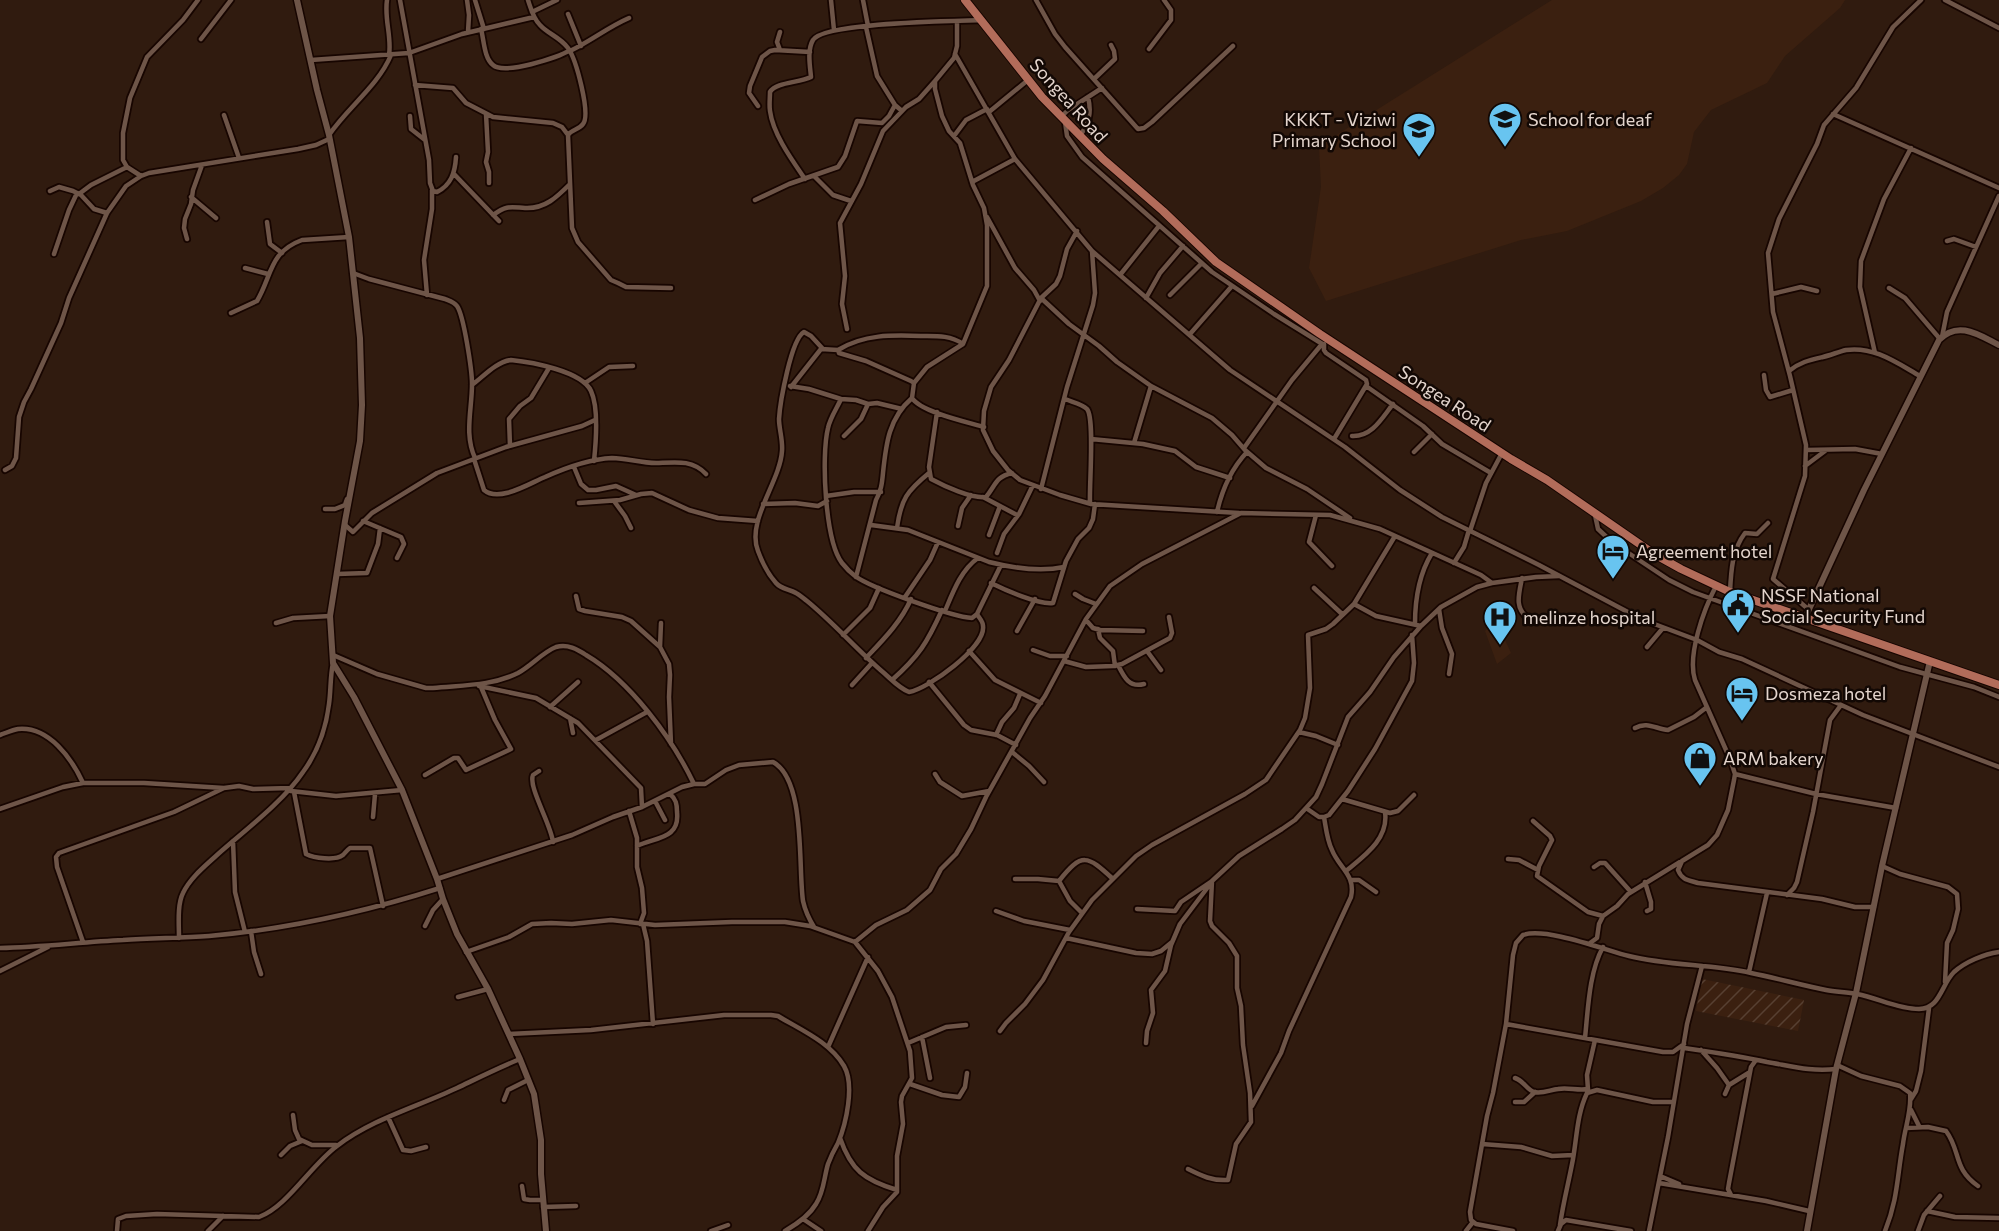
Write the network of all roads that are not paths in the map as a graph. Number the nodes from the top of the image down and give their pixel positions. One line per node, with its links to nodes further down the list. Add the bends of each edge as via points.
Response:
1 (198, 0): 65 (street, via 151,51 141,69 123,134 122,152)
2 (231, 0): 28 (street)
3 (297, 0): 39 (street)
4 (387, 0): 38 (street)
5 (400, 0): 36 (street)
6 (467, 0): 26 (street)
7 (475, 0): 24 (street)
8 (528, 0): 18 (street)
9 (557, 0): 18 (street)
10 (831, 0): 25 (street)
11 (864, 0): 22 (street)
12 (965, 0): 20 (highway, Songea Road)
13 (1036, 0): 40 (street, via 1055,34)
14 (1164, 0): 32 (street, via 1171,10 1171,20)
15 (1921, 0): 51 (street, via 1893,27 1856,88)
16 (1945, 0): 23 (street)
17 (568, 14): 30 (street)
18 (533, 15): 24 (street); 33 (street, via 540,26 558,36)
19 (629, 18): 30 (street)
20 (982, 20): 21 (street); 41 (highway, Songea Road)
21 (957, 21): 22 (street); 37 (street)
22 (867, 26): 25 (street); 46 (street, via 877,76)
23 (1999, 28)
24 (483, 29): 26 (street); 33 (street, via 488,58 495,67 520,67)
25 (834, 30): 35 (street, via 814,38)
26 (468, 32): 36 (street)
27 (780, 32): 34 (street)
28 (201, 39)
29 (1111, 45): 40 (street, via 1115,59)
30 (581, 46): 33 (street)
31 (1233, 46): 44 (street, via 1144,128 1134,126)
32 (1149, 49)
33 (570, 50): 55 (street, via 582,89 585,116 582,126)
34 (780, 50): 35 (street); 47 (street, via 764,54 750,86 749,93)
35 (810, 52): 69 (street, via 811,77 772,87 770,98 770,111 782,143)
36 (409, 53): 38 (street); 43 (street)
37 (955, 54): 42 (street); 49 (street)
38 (390, 55): 39 (street); 58 (street, via 382,74 350,107)
39 (311, 60): 58 (street)
40 (1094, 78): 44 (street)
41 (1028, 80): 49 (street); 54 (highway, Songea Road)
42 (935, 81): 48 (street); 56 (street, via 942,116)
43 (415, 85): 50 (street, via 453,88 466,103); 59 (street)
44 (1102, 88): 45 (street)
45 (1088, 97): 54 (street); 57 (street, via 1090,119)
46 (894, 105): 48 (street); 68 (street, via 882,123 857,121 841,164)
47 (758, 106)
48 (902, 111): 80 (street, via 883,131)
49 (988, 111): 56 (street, via 966,120); 63 (street)
50 (486, 114): 55 (street, via 553,123); 71 (street)
51 (1833, 114): 60 (street); 106 (street, via 1824,125 1772,236 1767,260)
52 (224, 116): 62 (street)
53 (410, 116): 59 (street, via 411,129)
54 (1063, 120): 57 (highway, Songea Road); 87 (street, via 1067,136 1082,158)
55 (568, 135): 72 (street)
56 (954, 136): 70 (street, via 960,143)
57 (1080, 136): 116 (highway, Songea Road, via 1216,262)
58 (329, 137): 62 (street, via 308,147); 89 (street)
59 (425, 140): 74 (street)
60 (1911, 148): 73 (street); 121 (street, via 1884,199 1861,261 1860,287)
61 (456, 157): 66 (street)
62 (238, 158): 64 (street)
63 (1015, 159): 70 (street); 88 (street)
64 (202, 165): 67 (street); 78 (street)
65 (127, 166): 67 (street); 76 (street)
66 (454, 174): 74 (street, via 441,191); 83 (street)
67 (141, 176): 81 (street, via 126,186)
68 (814, 176): 69 (street); 80 (street, via 833,195)
69 (805, 179): 79 (street)
70 (972, 182): 82 (street)
71 (489, 183)
72 (570, 183): 83 (street, via 547,204 510,206); 103 (street, via 574,234 611,280 626,287)
73 (1999, 188)
74 (432, 190): 107 (street, via 424,260)
75 (50, 191): 76 (street, via 59,188)
76 (78, 194): 81 (street, via 94,209); 96 (street)
77 (1999, 196): 93 (street)
78 (191, 198): 84 (street); 90 (street, via 184,223)
79 (755, 200)
80 (850, 201): 112 (street, via 840,225 845,276 842,304)
81 (107, 213): 162 (street, via 24,402 16,458)
82 (985, 214): 110 (street, via 1015,268); 117 (street, via 987,286)
83 (494, 215): 85 (street)
84 (216, 218)
85 (499, 221)
86 (267, 222): 95 (street, via 270,244)
87 (1159, 225): 92 (street); 101 (street)
88 (1077, 231): 94 (street); 110 (street, via 1056,284)
89 (349, 237): 95 (street, via 302,240); 99 (street)
90 (187, 239)
91 (1947, 241): 93 (street, via 1954,239)
92 (1183, 246): 97 (street); 109 (street, via 1160,273)
93 (1976, 248): 115 (street, via 1947,312)
94 (1092, 251): 101 (street); 114 (street, via 1095,293)
95 (282, 253): 100 (street)
96 (54, 254)
97 (1202, 263): 102 (street); 108 (street)
98 (245, 268): 100 (street)
99 (353, 273): 107 (street); 169 (street, via 362,405)
100 (268, 274): 111 (street, via 256,301)
101 (1120, 275): 109 (street)
102 (1232, 286): 113 (street); 116 (street)
103 (671, 288)
104 (1889, 288): 115 (street, via 1905,298)
105 (1817, 291): 106 (street, via 1801,287)
106 (1772, 294): 124 (street)
107 (427, 295): 129 (street, via 457,306)
108 (1170, 295)
109 (1146, 298): 113 (street)
110 (1041, 300): 114 (street); 144 (street, via 991,387)
111 (231, 313)
112 (847, 329)
113 (1190, 334): 138 (street, via 1230,370)
114 (1083, 336): 131 (street); 137 (street)
115 (1941, 338): 118 (street, via 1948,332 1969,330); 126 (street)
116 (1324, 343): 132 (street, via 1326,354 1366,380); 138 (street); 156 (highway, Songea Road)
117 (963, 344): 120 (street, via 952,338 894,335 864,339); 128 (street, via 927,367)
118 (1999, 345)
119 (823, 349): 120 (street); 130 (street, via 807,333 800,335); 133 (street)
120 (838, 350): 128 (street)
121 (1875, 353): 124 (street, via 1843,351 1804,361); 126 (street)
122 (633, 366): 127 (street, via 609,367)
123 (549, 368): 127 (street); 129 (street, via 519,360 504,361); 151 (street, via 534,394 509,418)
124 (1789, 371): 134 (street)
125 (1764, 375): 134 (street, via 1770,398)
126 (1920, 376): 157 (street)
127 (585, 383): 143 (street, via 594,399)
128 (914, 383): 135 (street)
129 (472, 385): 158 (street, via 469,433)
130 (785, 385): 133 (street); 178 (street, via 779,419 780,463)
131 (1151, 386): 150 (street); 152 (street, via 1212,418)
132 (1366, 386): 140 (street); 149 (street)
133 (791, 387): 136 (street)
134 (1793, 390): 153 (street)
135 (912, 398): 141 (street); 142 (street)
136 (841, 399): 139 (street); 175 (street, via 828,426)
137 (1065, 399): 148 (street, via 1087,409); 170 (street)
138 (1276, 401): 149 (street); 152 (street)
139 (868, 404): 141 (street); 146 (street, via 861,419)
140 (1393, 404): 145 (street); 147 (street, via 1369,433)
141 (902, 409): 171 (street, via 893,419 889,434)
142 (937, 412): 144 (street); 163 (street)
143 (595, 420): 151 (street); 159 (street)
144 (984, 427): 164 (street, via 993,451)
145 (1432, 434): 155 (street); 165 (street)
146 (844, 436)
147 (1352, 436)
148 (1091, 439): 150 (street); 179 (street)
149 (1334, 439): 197 (street, via 1400,490)
150 (1134, 443): 167 (street, via 1174,451 1196,467)
151 (510, 446): 158 (street)
152 (1245, 450): 167 (street); 189 (street, via 1266,468)
153 (1806, 450): 154 (street); 160 (street)
154 (1827, 450): 157 (street, via 1855,449); 160 (street)
155 (1414, 452)
156 (1503, 453): 165 (street); 184 (highway, Songea Road)
157 (1882, 454): 227 (street)
158 (474, 459): 161 (street, via 484,490 492,495); 187 (street, via 426,477)
159 (594, 461): 161 (street); 166 (street, via 614,458 680,462 699,466)
160 (1805, 466): 227 (street, via 1773,579)
161 (574, 467): 172 (street, via 588,490 616,486)
162 (5, 470)
163 (929, 472): 173 (street, via 939,484); 196 (street, via 905,495)
164 (1012, 473): 168 (street); 174 (street, via 996,481)
165 (1491, 473): 197 (street)
166 (706, 474)
167 (1230, 478): 182 (street)
168 (1033, 485): 170 (street); 185 (street)
169 (351, 489): 181 (street, via 345,505); 191 (street)
170 (1041, 489): 179 (street)
171 (881, 492): 175 (street, via 854,492); 192 (street)
172 (636, 495): 176 (street); 188 (street, via 652,493 718,519)
173 (971, 495): 174 (street); 193 (street, via 962,508)
174 (983, 497): 180 (street)
175 (826, 499): 178 (street, via 818,506); 211 (street, via 838,557)
176 (614, 501): 177 (street); 195 (street)
177 (579, 503)
178 (763, 504): 188 (street)
179 (1093, 504): 182 (street); 208 (street, via 1089,528 1078,539)
180 (1000, 506): 185 (street); 198 (street)
181 (325, 509)
182 (1217, 512): 183 (street)
183 (1241, 513): 186 (street); 224 (street, via 1142,564 1110,586)
184 (1595, 513): 215 (highway, Songea Road, via 1654,554); 222 (street, via 1596,526 1612,542 1669,580)
185 (1017, 515): 201 (street)
186 (1316, 515): 189 (street); 207 (street, via 1309,542)
187 (363, 521): 191 (street, via 353,532); 194 (street)
188 (758, 521): 243 (street, via 756,548 777,585 799,595)
189 (1355, 521): 199 (street)
190 (1768, 523): 218 (street, via 1757,534 1745,533 1738,543)
191 (345, 525): 209 (street)
192 (871, 525): 196 (street); 211 (street)
193 (958, 526)
194 (380, 528): 203 (street, via 404,542); 209 (street, via 367,573)
195 (631, 528)
196 (897, 528): 200 (street)
197 (1470, 531): 205 (street); 210 (street)
198 (989, 535)
199 (1395, 536): 202 (street); 225 (street)
200 (938, 542): 204 (street); 221 (street)
201 (997, 553)
202 (1432, 553): 205 (street); 238 (street, via 1417,597)
203 (397, 558)
204 (978, 558): 206 (street); 228 (street, via 963,573)
205 (1454, 563): 214 (street)
206 (1001, 565): 208 (street, via 1052,570); 213 (street)
207 (1332, 566)
208 (1064, 567): 223 (street, via 1053,603)
209 (337, 574): 231 (street)
210 (1561, 576): 212 (street); 239 (street)
211 (856, 577): 216 (street)
212 (1522, 578): 214 (street); 233 (street, via 1518,605)
213 (992, 583): 223 (street); 229 (street)
214 (1492, 584): 226 (street, via 1477,587)
215 (1716, 586): 218 (highway, Songea Road); 222 (street)
216 (879, 588): 221 (street); 243 (street, via 865,614)
217 (1314, 588): 230 (street)
218 (1730, 592): 234 (highway, Songea Road)
219 (1075, 594): 224 (street)
220 (576, 596): 246 (street, via 579,609 622,617)
221 (908, 598): 228 (street); 252 (street, via 896,624)
222 (1709, 598): 245 (street); 260 (street)
223 (1035, 599): 241 (street)
224 (1096, 604): 235 (street)
225 (1354, 604): 230 (street); 238 (street, via 1376,616)
226 (1439, 609): 238 (street); 259 (street, via 1452,654)
227 (1808, 609): 234 (street)
228 (943, 610): 229 (street, via 966,618); 261 (street, via 920,654)
229 (977, 614): 249 (street, via 984,628)
230 (1342, 614): 278 (street, via 1326,629 1308,635 1310,688)
231 (330, 616): 236 (street); 251 (street)
232 (1169, 617): 250 (street, via 1170,638)
233 (1528, 618)
234 (1805, 618): 254 (highway, Songea Road)
235 (1086, 620): 240 (street); 253 (street)
236 (276, 623)
237 (661, 623): 246 (street)
238 (1418, 625): 244 (street)
239 (1663, 628): 245 (street); 247 (street)
240 (1098, 629): 242 (street); 257 (street)
241 (1017, 631)
242 (1143, 631)
243 (843, 635): 252 (street)
244 (1412, 635): 285 (street, via 1348,717); 304 (street, via 1414,673 1408,691)
245 (1697, 640): 272 (street); 274 (street, via 1692,671)
246 (660, 647): 286 (street, via 669,664)
247 (1647, 647)
248 (1033, 650): 253 (street)
249 (969, 651): 263 (street); 269 (street, via 995,680)
250 (1146, 651): 257 (street); 258 (street)
251 (333, 655): 255 (street); 265 (street, via 377,674 426,688)
252 (866, 658): 256 (street)
253 (1066, 658): 257 (street, via 1086,667); 271 (street)
254 (1930, 661): 260 (street); 267 (highway, Songea Road)
255 (333, 663): 297 (street, via 322,737); 298 (street)
256 (872, 663): 261 (street); 266 (street)
257 (1117, 665): 264 (street, via 1130,683)
258 (1161, 670)
259 (1449, 674)
260 (1926, 675): 270 (street); 280 (street)
261 (892, 680): 263 (street, via 909,692)
262 (578, 682): 273 (street)
263 (928, 682): 282 (street, via 964,726)
264 (1144, 684)
265 (473, 685): 268 (street); 275 (street, via 512,676 556,648 572,647 606,666)
266 (852, 685)
267 (1999, 685)
268 (481, 687): 273 (street, via 536,698); 292 (street, via 511,749 466,770 454,758)
269 (1020, 694): 271 (street); 282 (street)
270 (1999, 697)
271 (1041, 703): 284 (street)
272 (1841, 705): 280 (street); 302 (street, via 1830,720)
273 (550, 706): 276 (street)
274 (1707, 707): 277 (street, via 1668,730 1643,724); 291 (street)
275 (647, 712): 283 (street); 286 (street)
276 (570, 718): 279 (street); 283 (street)
277 (1635, 728)
278 (1299, 732): 285 (street); 327 (street, via 1266,780 1152,845)
279 (573, 733)
280 (1913, 734): 288 (street); 308 (street)
281 (0, 735): 294 (street, via 16,729 38,733 67,755)
282 (996, 735): 284 (street)
283 (596, 740): 306 (street, via 641,788)
284 (1016, 745): 287 (street)
285 (1338, 745): 307 (street, via 1316,797)
286 (672, 746): 295 (street)
287 (1012, 752): 293 (street); 299 (street)
288 (1999, 767)
289 (539, 771): 317 (street, via 532,774 531,781)
290 (935, 774): 299 (street, via 940,782 962,796)
291 (1735, 774): 302 (street); 320 (street, via 1728,810 1717,835)
292 (425, 775)
293 (1044, 782)
294 (83, 783): 296 (street); 309 (street)
295 (694, 784): 301 (street); 347 (street, via 705,784 739,765 768,761 778,765 794,794 803,903)
296 (224, 788): 297 (street); 354 (street, via 174,812 59,853 57,867)
297 (290, 790): 300 (street, via 336,796); 316 (street); 338 (street, via 306,854 336,857 350,848 370,848)
298 (402, 790): 300 (street); 325 (street)
299 (989, 791): 355 (street, via 971,829 930,890 907,910 876,925)
300 (375, 794): 312 (street)
301 (670, 794): 305 (street); 318 (street, via 676,801 677,826 673,832)
302 (1816, 794): 308 (street); 336 (street, via 1797,882)
303 (1414, 795): 311 (street, via 1398,811)
304 (1342, 799): 311 (street); 313 (street)
305 (655, 801): 306 (street); 314 (street)
306 (642, 807): 310 (street)
307 (1306, 808): 313 (street); 330 (street, via 1295,820 1239,856)
308 (1896, 808): 321 (street)
309 (0, 809)
310 (628, 812): 317 (street); 318 (street)
311 (1385, 812): 324 (street, via 1381,836)
312 (373, 817)
313 (1324, 818): 324 (street, via 1330,847)
314 (665, 820)
315 (1533, 821): 323 (street, via 1552,840)
316 (233, 841): 349 (street, via 238,909); 351 (street, via 182,894)
317 (553, 842): 325 (street)
318 (637, 846): 345 (street, via 644,909)
319 (1508, 859): 323 (street)
320 (1682, 861): 331 (street); 335 (street, via 1678,870 1687,880)
321 (1882, 866): 339 (street); 367 (street, via 1948,887 1957,894 1958,909 1947,943)
322 (1594, 867): 333 (street, via 1605,863)
323 (1538, 870): 344 (street, via 1539,879 1588,912)
324 (1346, 871): 328 (street)
325 (437, 879): 332 (street)
326 (1015, 879): 329 (street)
327 (1113, 879): 329 (street, via 1086,859 1075,864); 343 (street)
328 (1351, 880): 334 (street, via 1359,880); 402 (street, via 1351,897 1281,1053)
329 (1059, 881): 343 (street)
330 (1212, 881): 340 (street, via 1188,896 1175,911); 353 (street); 402 (street, via 1210,921 1237,957)
331 (1644, 882): 333 (street); 342 (street, via 1651,902)
332 (440, 888): 337 (street); 338 (street)
333 (1631, 891): 344 (street)
334 (1376, 892)
335 (1767, 893): 336 (street); 365 (street)
336 (1786, 896): 339 (street)
337 (443, 899): 346 (street); 360 (street)
338 (383, 906): 349 (street)
339 (1874, 907): 369 (street)
340 (1137, 909)
341 (996, 911): 348 (street)
342 (1647, 911)
343 (1082, 913): 348 (street)
344 (1603, 916): 350 (street)
345 (641, 924): 347 (street, via 785,922); 360 (street, via 611,920 532,924); 372 (street, via 648,940)
346 (425, 926)
347 (815, 927): 355 (street)
348 (1070, 930): 352 (street)
349 (248, 931): 351 (street); 366 (street)
350 (1597, 935): 356 (street); 358 (street)
351 (179, 938): 354 (street)
352 (1066, 938): 353 (street, via 1152,954); 375 (street, via 1043,980)
353 (1173, 940): 381 (street, via 1165,971 1150,990 1153,1013)
354 (83, 942): 357 (street)
355 (855, 942): 362 (street)
356 (1590, 944): 358 (street); 373 (street, via 1527,933 1520,938 1513,955)
357 (51, 946): 359 (street); 364 (street)
358 (1602, 946): 363 (street, via 1631,956); 378 (street, via 1590,992)
359 (0, 948)
360 (466, 952): 368 (street)
361 (1999, 952): 367 (street, via 1966,963)
362 (868, 957): 380 (street, via 892,997); 383 (street)
363 (1702, 966): 365 (street); 382 (street)
364 (0, 971)
365 (1749, 972): 369 (street, via 1823,990)
366 (261, 974)
367 (1945, 983): 371 (street)
368 (488, 990): 370 (street); 376 (street)
369 (1856, 993): 371 (street, via 1916,1009); 387 (street)
370 (458, 997)
371 (1929, 1008): 399 (street, via 1921,1071)
372 (653, 1023): 376 (street); 383 (street, via 724,1015 778,1016)
373 (1506, 1024): 378 (street); 410 (street)
374 (966, 1025): 377 (street, via 946,1027)
375 (1000, 1031)
376 (509, 1035): 385 (street)
377 (922, 1037): 380 (street); 390 (street)
378 (1585, 1038): 379 (street)
379 (1595, 1040): 382 (street, via 1673,1052); 395 (street, via 1587,1075)
380 (908, 1043): 393 (street, via 912,1063)
381 (1146, 1043)
382 (1685, 1045): 384 (street); 401 (street)
383 (828, 1047): 408 (street, via 848,1077 847,1112)
384 (1701, 1050): 386 (street); 394 (street)
385 (520, 1059): 392 (street); 405 (street)
386 (1756, 1060): 387 (street, via 1803,1070); 388 (street)
387 (1836, 1067): 399 (street, via 1906,1089); 428 (street)
388 (1750, 1072): 394 (street); 418 (street)
389 (967, 1073): 393 (street, via 959,1097)
390 (930, 1078)
391 (1515, 1078): 396 (street)
392 (528, 1080): 398 (street, via 507,1090); 426 (street, via 541,1140)
393 (910, 1084): 422 (street, via 901,1102)
394 (1729, 1085): 397 (street)
395 (1588, 1090): 396 (street); 401 (street); 414 (street, via 1579,1113)
396 (1535, 1092): 400 (street, via 1524,1102)
397 (1725, 1094)
398 (504, 1100)
399 (1910, 1100): 403 (street)
400 (1515, 1102)
401 (1674, 1102): 416 (street)
402 (1251, 1107): 415 (street, via 1251,1122 1236,1144 1228,1180 1207,1178)
403 (1910, 1107): 406 (street); 407 (street)
404 (293, 1115): 409 (street, via 296,1136)
405 (388, 1117): 411 (street); 412 (street, via 403,1150)
406 (1920, 1126): 407 (street); 421 (street, via 1946,1131 1962,1171)
407 (1906, 1128): 449 (street, via 1896,1197)
408 (840, 1138): 422 (street, via 858,1171); 432 (street, via 818,1202)
409 (302, 1142): 411 (street); 413 (street)
410 (1482, 1144): 414 (street, via 1521,1147 1552,1156); 433 (street, via 1470,1212)
411 (337, 1145): 430 (street, via 270,1213 259,1217)
412 (426, 1147)
413 (281, 1155)
414 (1573, 1155): 435 (street)
415 (1188, 1169)
416 (1659, 1176): 417 (street); 420 (street)
417 (1659, 1184): 420 (street); 447 (street)
418 (1729, 1185): 423 (street); 424 (street)
419 (522, 1186): 426 (street, via 524,1198)
420 (1682, 1186): 423 (street)
421 (1978, 1186)
422 (897, 1190): 442 (street)
423 (1722, 1194): 424 (street)
424 (1731, 1195): 428 (street)
425 (1940, 1197): 429 (street)
426 (543, 1203): 427 (street); 438 (street)
427 (576, 1206)
428 (1809, 1211): 448 (street)
429 (1927, 1211): 431 (street, via 1955,1217); 450 (street)
430 (223, 1216): 436 (street, via 126,1216 118,1219); 437 (street)
431 (1999, 1218)
432 (802, 1219): 440 (street); 441 (street)
433 (1473, 1222): 443 (street); 444 (street)
434 (728, 1225): 439 (street)
435 (1560, 1225): 445 (street); 446 (street, via 1570,1220)
436 (117, 1231)
437 (208, 1231)
438 (546, 1231)
439 (711, 1231)
440 (785, 1231)
441 (820, 1231)
442 (868, 1231)
443 (1466, 1231)
444 (1514, 1231)
445 (1558, 1231)
446 (1630, 1231)
447 (1649, 1231)
448 (1807, 1231)
449 (1885, 1231)
450 (1918, 1231)

